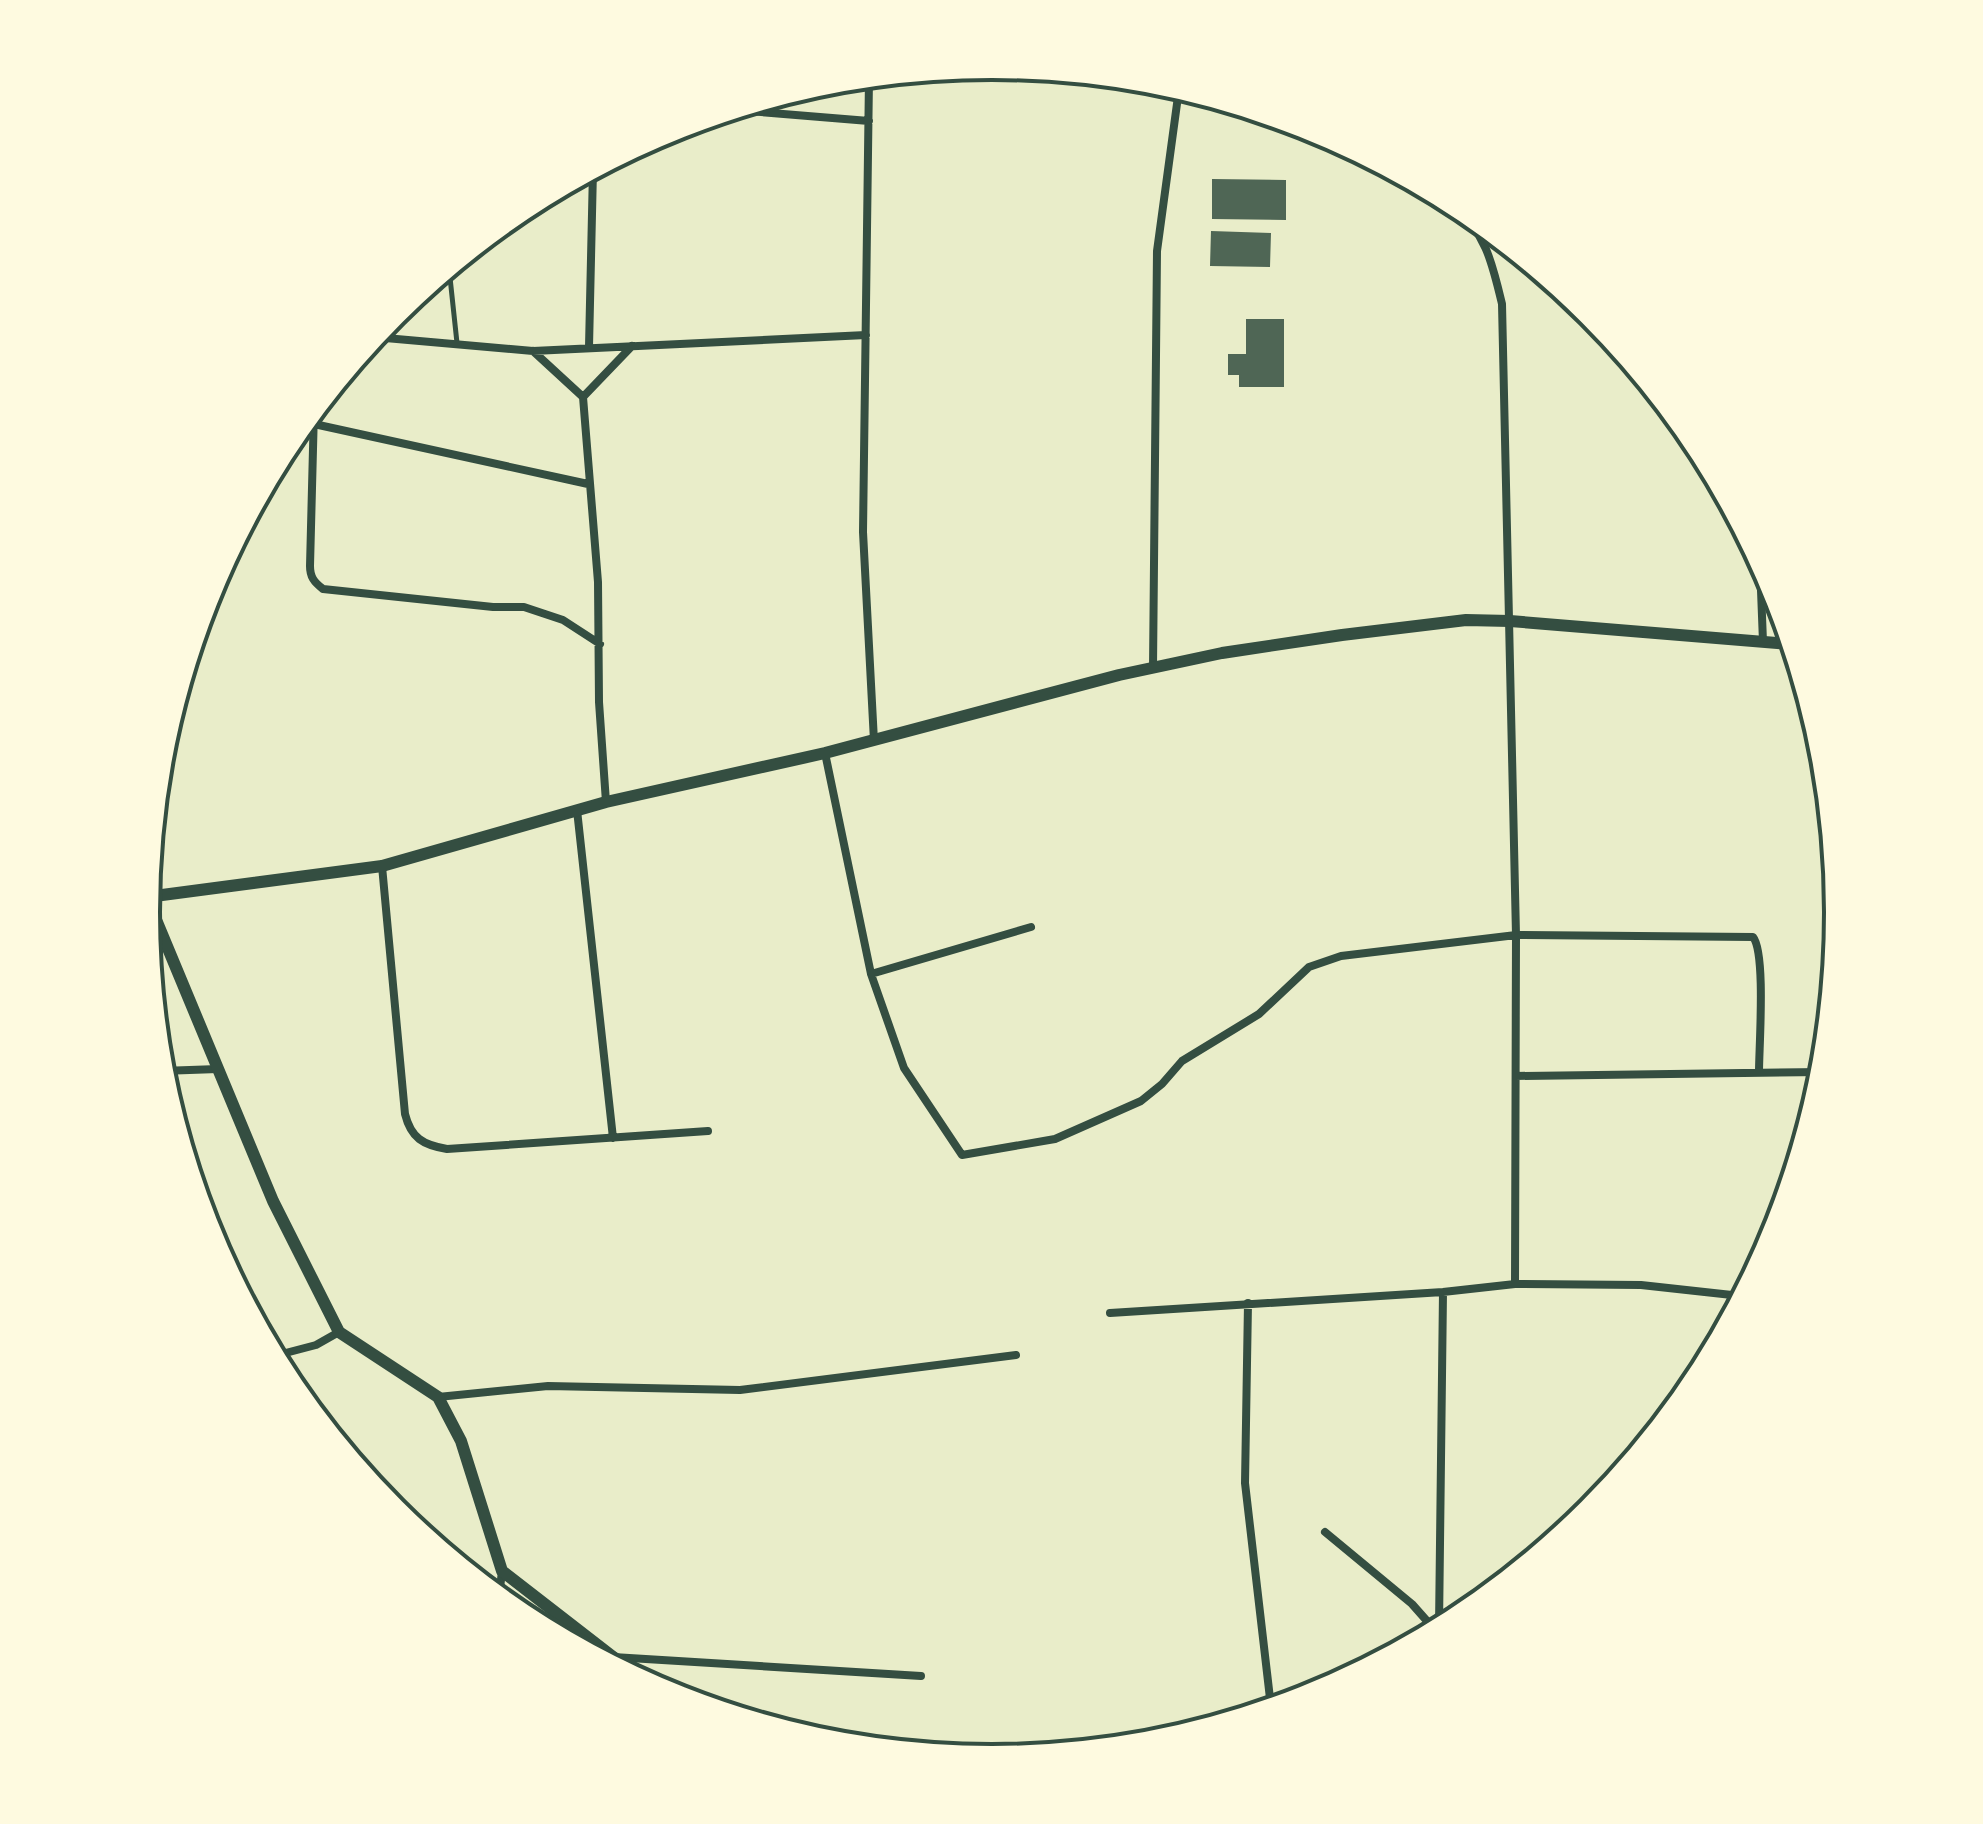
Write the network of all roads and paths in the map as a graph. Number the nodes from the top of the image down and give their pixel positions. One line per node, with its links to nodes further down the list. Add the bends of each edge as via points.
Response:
1 (869, 89): 4 (street)
2 (1179, 102): 23 (street, via 1157,251)
3 (762, 112): 4 (street)
4 (869, 121): 8 (street)
5 (593, 182): 12 (street)
6 (1482, 241): 19 (street, via 1491,255 1502,304)
7 (450, 280): 10 (lane)
8 (866, 335): 11 (street); 24 (street, via 863,532)
9 (390, 338): 10 (street)
10 (457, 343): 13 (street)
11 (632, 346): 12 (street); 14 (street)
12 (589, 347): 13 (street)
13 (533, 351): 14 (street)
14 (583, 397): 17 (street)
15 (318, 425): 17 (street)
16 (314, 430): 22 (street, via 310,575 323,589 524,607 563,620)
17 (588, 484): 22 (street)
18 (1761, 597): 20 (street)
19 (1510, 621): 20 (street); 23 (street, via 1466,620 1342,635); 32 (street)
20 (1763, 642): 21 (street)
21 (1778, 643)
22 (600, 644): 26 (street)
23 (1153, 668): 24 (street)
24 (874, 741): 25 (street)
25 (825, 753): 26 (street); 33 (street)
26 (606, 802): 27 (street)
27 (577, 810): 28 (street); 40 (street)
28 (382, 866): 29 (street); 40 (street, via 405,1114 418,1140 447,1149)
29 (160, 896)
30 (1031, 927): 33 (street)
31 (160, 930): 34 (street)
32 (1516, 935): 33 (street, via 1341,956 1309,967 1259,1014 1182,1061 1141,1101 1055,1139 968,1155 957,1151 904,1068); 36 (street, via 1753,937 1758,943 1760,984); 38 (street)
33 (871, 974)
34 (218, 1069): 35 (street); 46 (street, via 273,1201)
35 (174, 1071)
36 (1759, 1072): 37 (street); 38 (street)
37 (1808, 1072)
38 (1516, 1076): 41 (street)
39 (708, 1131): 40 (street)
40 (613, 1138)
41 (1515, 1284): 42 (street); 43 (street, via 1641,1285)
42 (1443, 1292): 44 (street); 53 (street)
43 (1730, 1295)
44 (1248, 1303): 45 (street); 58 (street, via 1245,1483)
45 (1110, 1313)
46 (339, 1332): 47 (street); 49 (street)
47 (287, 1353)
48 (1016, 1355): 49 (street, via 740,1390 548,1386)
49 (438, 1397): 51 (street, via 461,1441)
50 (1325, 1532): 54 (street)
51 (502, 1571): 52 (street); 55 (street)
52 (501, 1583)
53 (1437, 1614)
54 (1428, 1620)
55 (596, 1643)
56 (623, 1658): 57 (street)
57 (921, 1676)
58 (1270, 1696)

